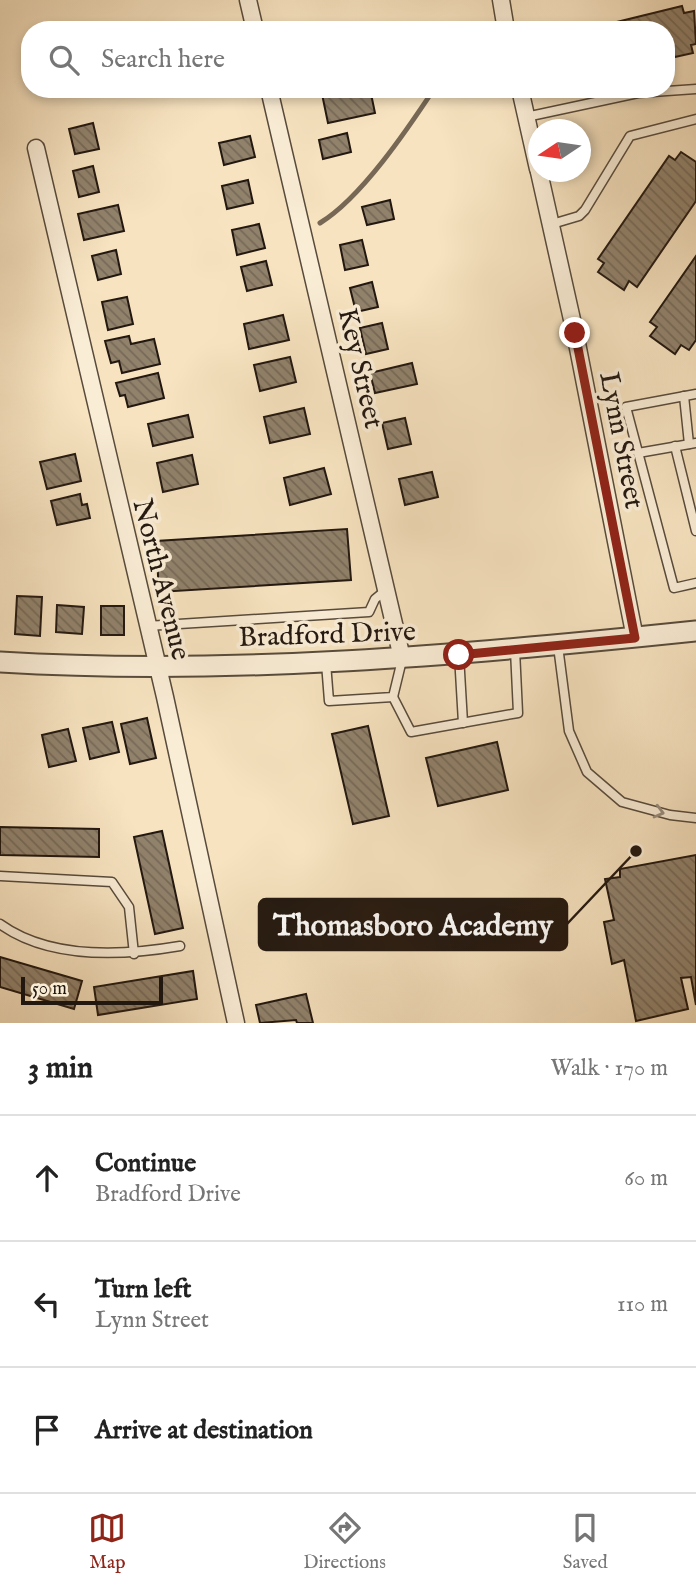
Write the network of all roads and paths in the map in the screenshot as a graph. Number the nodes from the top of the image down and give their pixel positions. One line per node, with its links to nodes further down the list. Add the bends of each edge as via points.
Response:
1 (248, 0): 3 (street)
2 (501, 0): 4 (street)
3 (253, 21)
4 (504, 21)
5 (696, 89): 6 (lane)
6 (675, 90)
7 (271, 98): 23 (street, Key Street)
8 (522, 98): 10 (street, Lynn Street)
9 (615, 98): 10 (lane)
10 (526, 117): 12 (street, Lynn Street)
11 (696, 119): 15 (lane, via 630,136 585,210)
12 (528, 125)
13 (36, 148): 24 (street, North Avenue)
14 (542, 182): 15 (street, Lynn Street)
15 (552, 224): 26 (street, Lynn Street)
16 (696, 394): 17 (lane)
17 (684, 396): 18 (lane); 20 (lane, via 626,407)
18 (693, 444): 19 (lane)
19 (675, 446): 20 (lane); 21 (lane)
20 (638, 453): 22 (lane, via 674,589)
21 (696, 531)
22 (696, 583)
23 (386, 590): 24 (lane, via 369,612); 30 (street, Key Street)
24 (147, 626): 33 (street, North Avenue)
25 (696, 631): 26 (street, Bradford Drive)
26 (635, 638): 27 (street, Bradford Drive)
27 (558, 646): 28 (street, Bradford Drive); 36 (lane, one-way to 36, via 569,731 587,772 622,802)
28 (515, 650): 29 (street, Bradford Drive); 35 (lane, via 518,713)
29 (459, 655): 30 (street, Bradford Drive); 35 (lane)
30 (402, 658): 31 (street, Bradford Drive); 34 (lane)
31 (326, 660): 33 (street, Bradford Drive); 34 (lane, via 329,701)
32 (0, 662): 33 (street, Bradford Drive)
33 (158, 667): 41 (street, North Avenue)
34 (393, 697): 35 (lane, via 411,732)
35 (463, 723)
36 (696, 818)
37 (0, 876): 40 (lane, via 112,882 129,907)
38 (0, 924): 40 (lane, via 37,943)
39 (180, 946): 40 (lane)
40 (134, 954)
41 (236, 1023)

